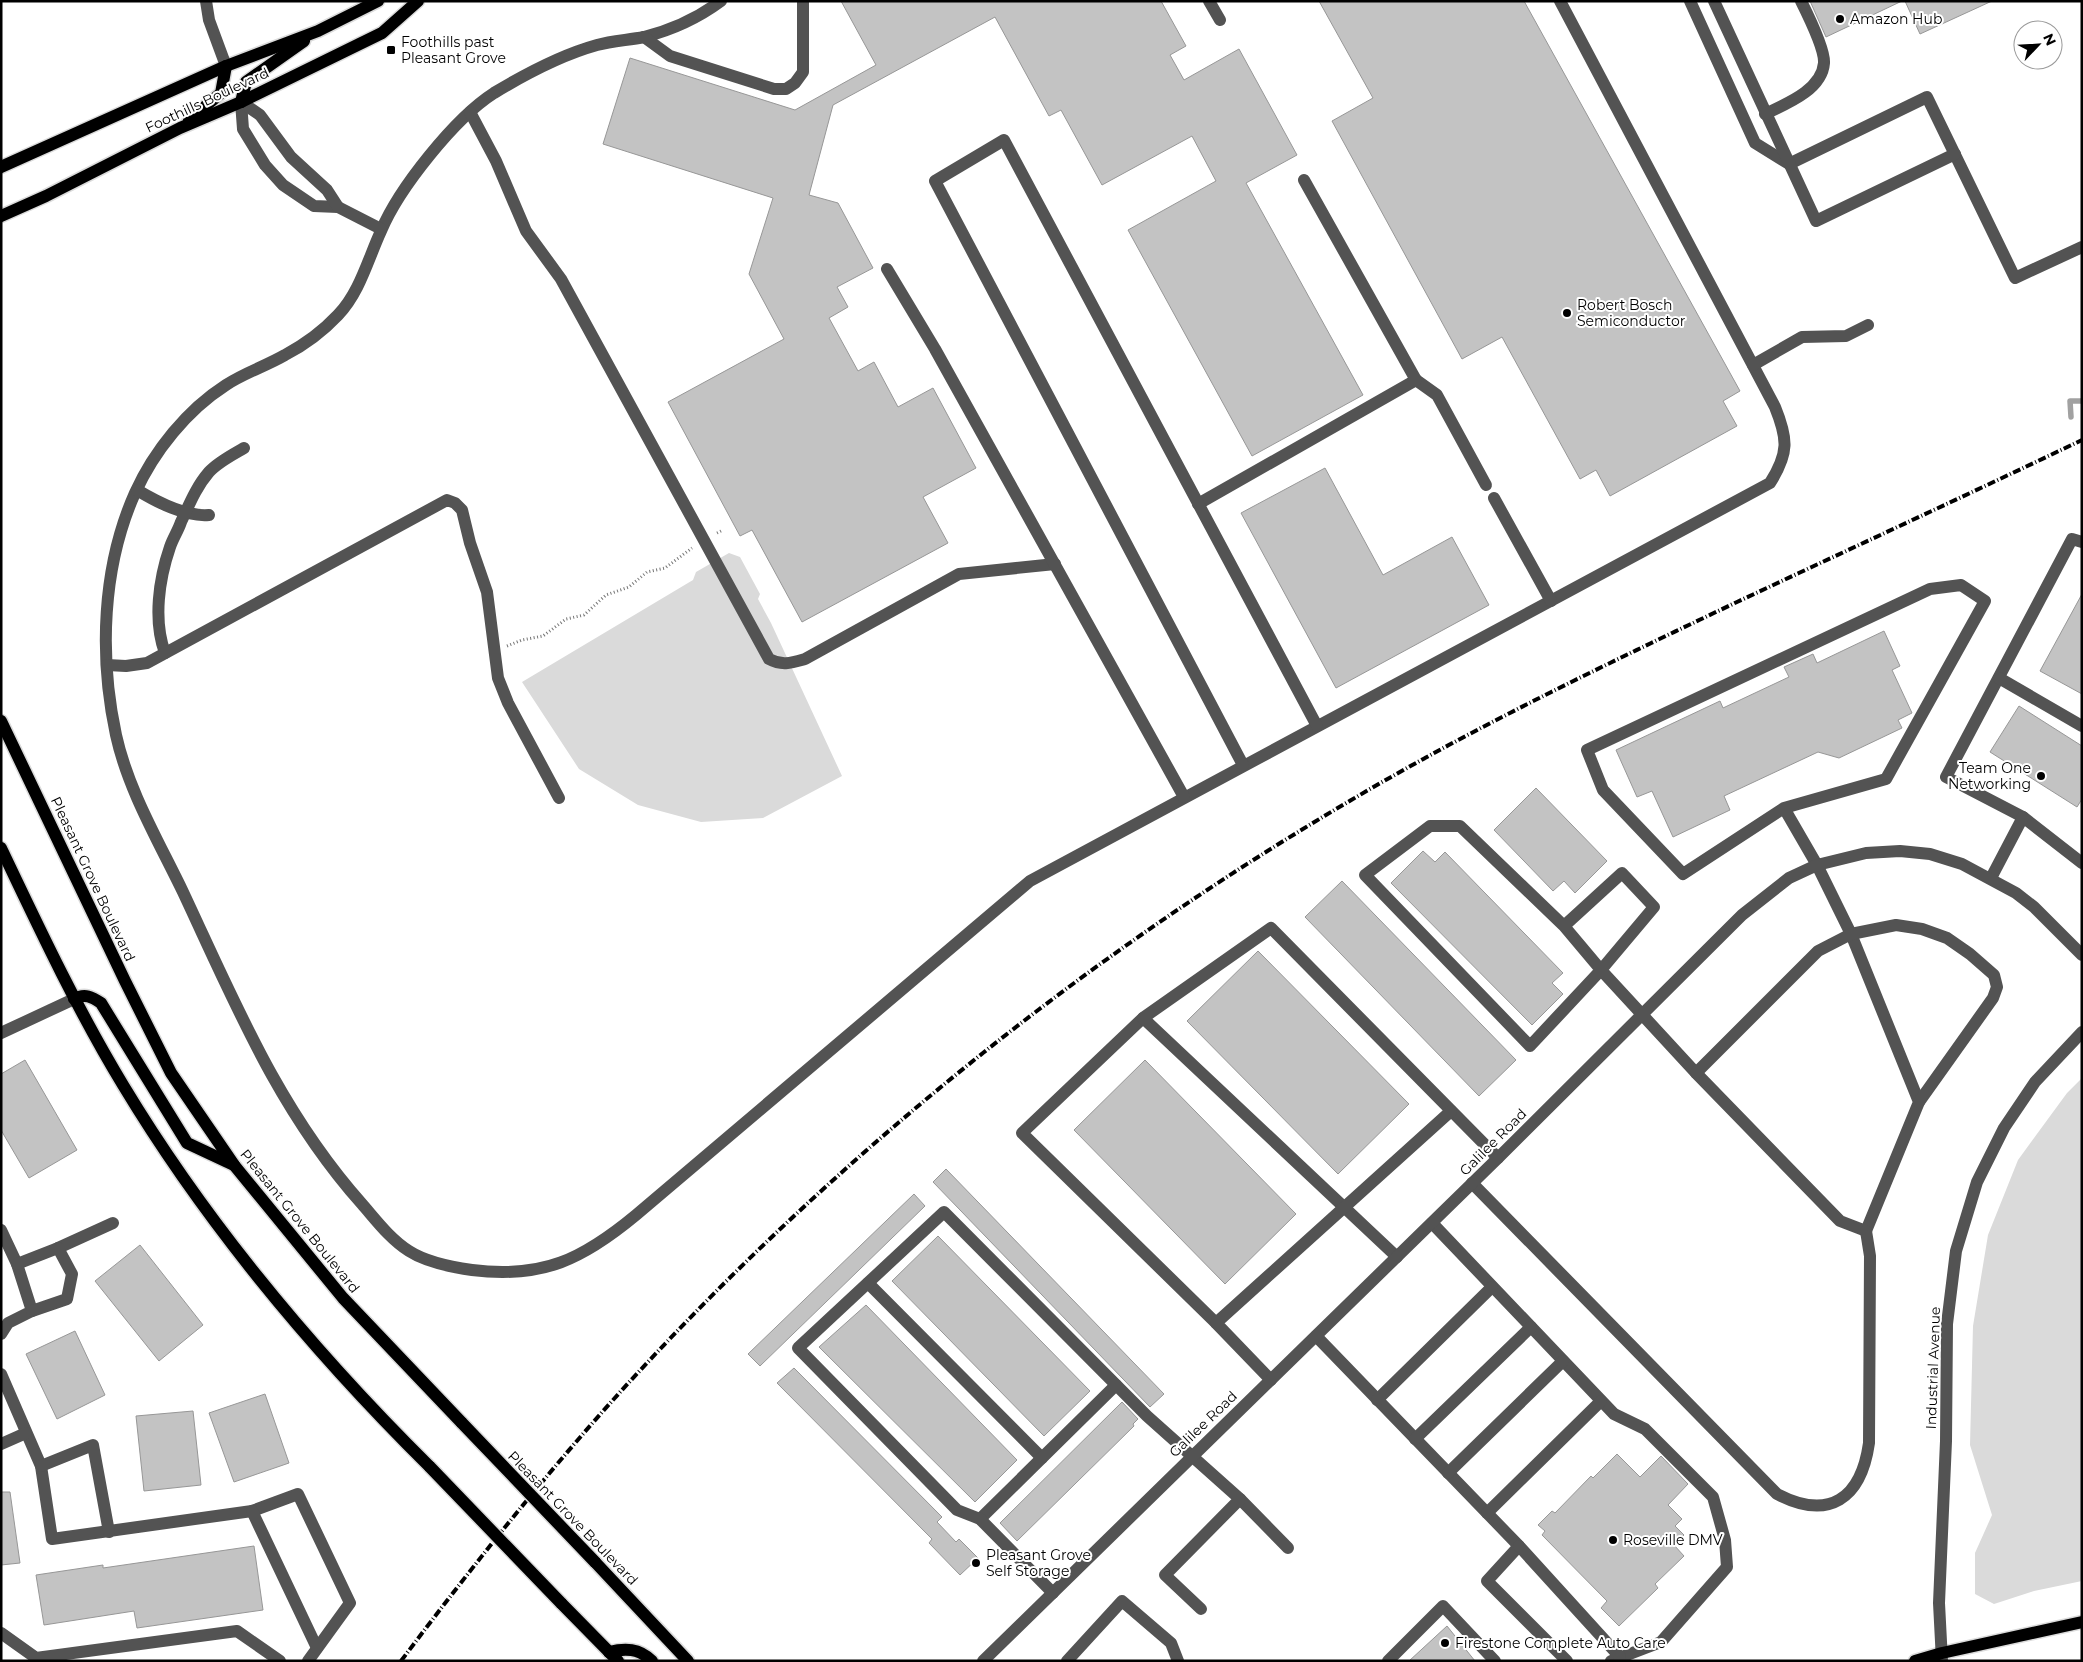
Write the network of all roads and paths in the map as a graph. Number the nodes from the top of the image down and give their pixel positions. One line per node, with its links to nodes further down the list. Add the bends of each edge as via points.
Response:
1 (206, 1): 14 (street, via 209,20)
2 (378, 1): 12 (main road, Foothills Boulevard)
3 (418, 1): 15 (main road, Foothills Boulevard, via 382,34)
4 (721, 1): 13 (street, via 682,25)
5 (803, 1): 13 (street, via 803,72 786,89 774,89 670,56)
6 (1209, 1): 11 (street)
7 (1560, 1): 29 (street)
8 (1690, 1): 20 (street, via 1755,143)
9 (1714, 1): 17 (street)
10 (1801, 1): 17 (street, via 1816,33 1824,62 1818,79 1799,97)
11 (1220, 20)
12 (318, 31): 14 (main road, Foothills Boulevard); 15 (main road, via 246,82)
13 (644, 37): 16 (street, via 601,44 562,57 489,96)
14 (226, 66): 18 (main road, via 221,93); 21 (main road, Foothills Boulevard)
15 (241, 102): 18 (main road, Foothills Boulevard); 23 (street, via 260,114 291,157 327,190); 23 (street, via 242,129 265,165 283,185 314,206)
16 (470, 112): 25 (street, via 408,183); 39 (street, via 496,161 526,231 561,279)
17 (1766, 114): 20 (street)
18 (180, 128): 24 (main road, Foothills Boulevard)
19 (1955, 154): 20 (street, via 1816,220); 20 (street, via 1928,97); 26 (street, via 2016,278)
20 (1789, 164)
21 (1, 167)
22 (1304, 180): 30 (street)
23 (338, 207): 25 (street)
24 (4, 217)
25 (381, 229): 33 (street, via 364,275 342,312 314,337 226,384 195,408 154,459)
26 (2082, 247)
27 (887, 269): 41 (street, via 936,348)
28 (1868, 325): 29 (street, via 1846,336 1802,336)
29 (1753, 365): 42 (street, via 1785,431 1785,449 1780,466 1770,482)
30 (1416, 380): 32 (street, via 1437,395); 35 (street)
31 (244, 448): 36 (street, via 210,471 191,498)
32 (1486, 484)
33 (136, 490): 36 (street); 45 (street, via 121,529 108,595)
34 (1494, 498): 42 (street)
35 (1198, 504): 48 (street); 50 (street, via 1004,140 935,181)
36 (186, 512): 37 (street, via 197,516); 43 (street, via 164,567 159,619)
37 (209, 514)
38 (723, 530): 39 (path)
39 (704, 542): 41 (street, via 769,659 778,664 805,659 959,574); 44 (path, via 685,551 665,568 647,572 629,587 606,595 584,614 566,619 543,636 522,640)
40 (2082, 542): 46 (street, via 2072,539)
41 (1055, 564): 51 (street)
42 (1550, 601): 48 (street)
43 (165, 653): 44 (street, via 447,500 462,510 487,592); 45 (street, via 147,662)
44 (494, 654): 52 (street, via 498,678 508,703)
45 (107, 665): 51 (street, via 116,735 133,785 235,1003 288,1106 345,1186 410,1252 439,1264 495,1273 556,1265 609,1238 1030,881)
46 (1999, 678): 49 (street); 54 (street, via 1946,776)
47 (1, 721): 72 (main road, Pleasant Grove Boulevard, via 171,1073)
48 (1317, 726): 50 (street)
49 (2082, 726)
50 (1243, 765): 51 (street)
51 (1184, 797)
52 (559, 798)
53 (1784, 808): 53 (street, via 1886,779 1985,601 1961,585 1930,589 1587,750 1603,790 1683,874); 57 (street)
54 (2023, 817): 56 (street); 58 (street)
55 (1, 848): 63 (main road)
56 (2082, 863)
57 (1817, 865): 58 (street, Galilee Road, via 1866,853 1900,851 1930,854); 60 (street); 64 (street, Galilee Road, via 1789,878 1742,915)
58 (1992, 878): 61 (street, Galilee Road, via 2034,908)
59 (1564, 926): 62 (street); 62 (street, via 1622,873 1654,907); 62 (street, via 1460,826 1430,826 1365,874 1530,1046)
60 (1851, 934): 68 (street, via 1818,951); 69 (street); 69 (street, via 1896,924 1922,929 1947,938 1994,976 1997,987 1993,998)
61 (2082, 955)
62 (1601, 970): 64 (street)
63 (74, 998): 67 (street); 72 (main road, via 92,996 101,1003 187,1143); 114 (main road, bridge, via 158,1142 232,1246 309,1341)
64 (1642, 1014): 68 (street); 71 (street, Galilee Road)
65 (1143, 1018): 70 (street, via 1271,928); 74 (street); 85 (street, via 1022,1133)
66 (2082, 1032): 115 (street, Industrial Avenue, via 2035,1082 2004,1128 1977,1182 1956,1251 1947,1324 1946,1441 1938,1603)
67 (1, 1033)
68 (1696, 1073): 78 (street, via 1840,1221)
69 (1919, 1102): 78 (street)
70 (1451, 1111): 71 (street); 74 (street)
71 (1498, 1158): 73 (street, Galilee Road)
72 (234, 1164): 120 (main road, Pleasant Grove Boulevard, bridge, via 343,1298)
73 (1472, 1183): 76 (street, Galilee Road); 78 (street, via 1777,1494 1794,1503 1828,1504 1843,1499 1855,1487 1867,1459 1870,1256)
74 (1345, 1208): 80 (street); 85 (street)
75 (113, 1223): 79 (street)
76 (1432, 1223): 80 (street, Galilee Road); 83 (street)
77 (1, 1230): 81 (street)
78 (1866, 1231)
79 (58, 1248): 81 (street); 84 (street, via 72,1274 67,1299)
80 (1397, 1257): 88 (street, Galilee Road)
81 (17, 1264): 84 (street)
82 (868, 1283): 92 (street, via 944,1212); 99 (street); 105 (street, via 798,1348 957,1510)
83 (1492, 1287): 86 (street); 93 (street)
84 (32, 1311): 87 (street, via 8,1323)
85 (1216, 1323): 91 (street)
86 (1531, 1327): 89 (street); 96 (street)
87 (1, 1334)
88 (1316, 1336): 91 (street, Galilee Road); 93 (street)
89 (1563, 1361): 94 (street); 101 (street)
90 (1, 1374): 95 (street)
91 (1271, 1380): 98 (street, Galilee Road)
92 (1116, 1385): 98 (street); 99 (street)
93 (1377, 1400): 96 (street)
94 (1601, 1401): 104 (street); 116 (street, via 1614,1414 1645,1429 1714,1497 1725,1540 1726,1567 1660,1642)
95 (26, 1433): 97 (street); 100 (street)
96 (1415, 1439): 101 (street)
97 (1, 1444)
98 (1192, 1456): 102 (street); 109 (street, Galilee Road)
99 (1042, 1458): 105 (street)
100 (41, 1466): 106 (street, via 52,1539); 106 (street, via 93,1445)
101 (1448, 1473): 104 (street)
102 (1240, 1500): 108 (street); 110 (street, via 1166,1575)
103 (252, 1511): 106 (street); 113 (street); 113 (street, via 298,1494 350,1603)
104 (1487, 1513): 107 (street)
105 (980, 1519): 109 (street)
106 (109, 1532)
107 (1519, 1546): 116 (street); 126 (street, via 1487,1581)
108 (1288, 1548)
109 (1053, 1593): 121 (street, Galilee Road)
110 (1201, 1609)
111 (2082, 1622): 115 (main road)
112 (1, 1633): 117 (street, via 36,1658 237,1631)
113 (317, 1648): 118 (street)
114 (613, 1656): 119 (main road, via 626,1648 645,1654)
115 (1942, 1657): 127 (main road)
116 (1615, 1659)
117 (280, 1661)
118 (308, 1661)
119 (652, 1661)
120 (688, 1661)
121 (983, 1661)
122 (1067, 1661): 123 (street, via 1122,1601 1171,1643)
123 (1178, 1661)
124 (1388, 1661): 125 (street, via 1443,1606)
125 (1495, 1661)
126 (1567, 1661)
127 (1915, 1661)

